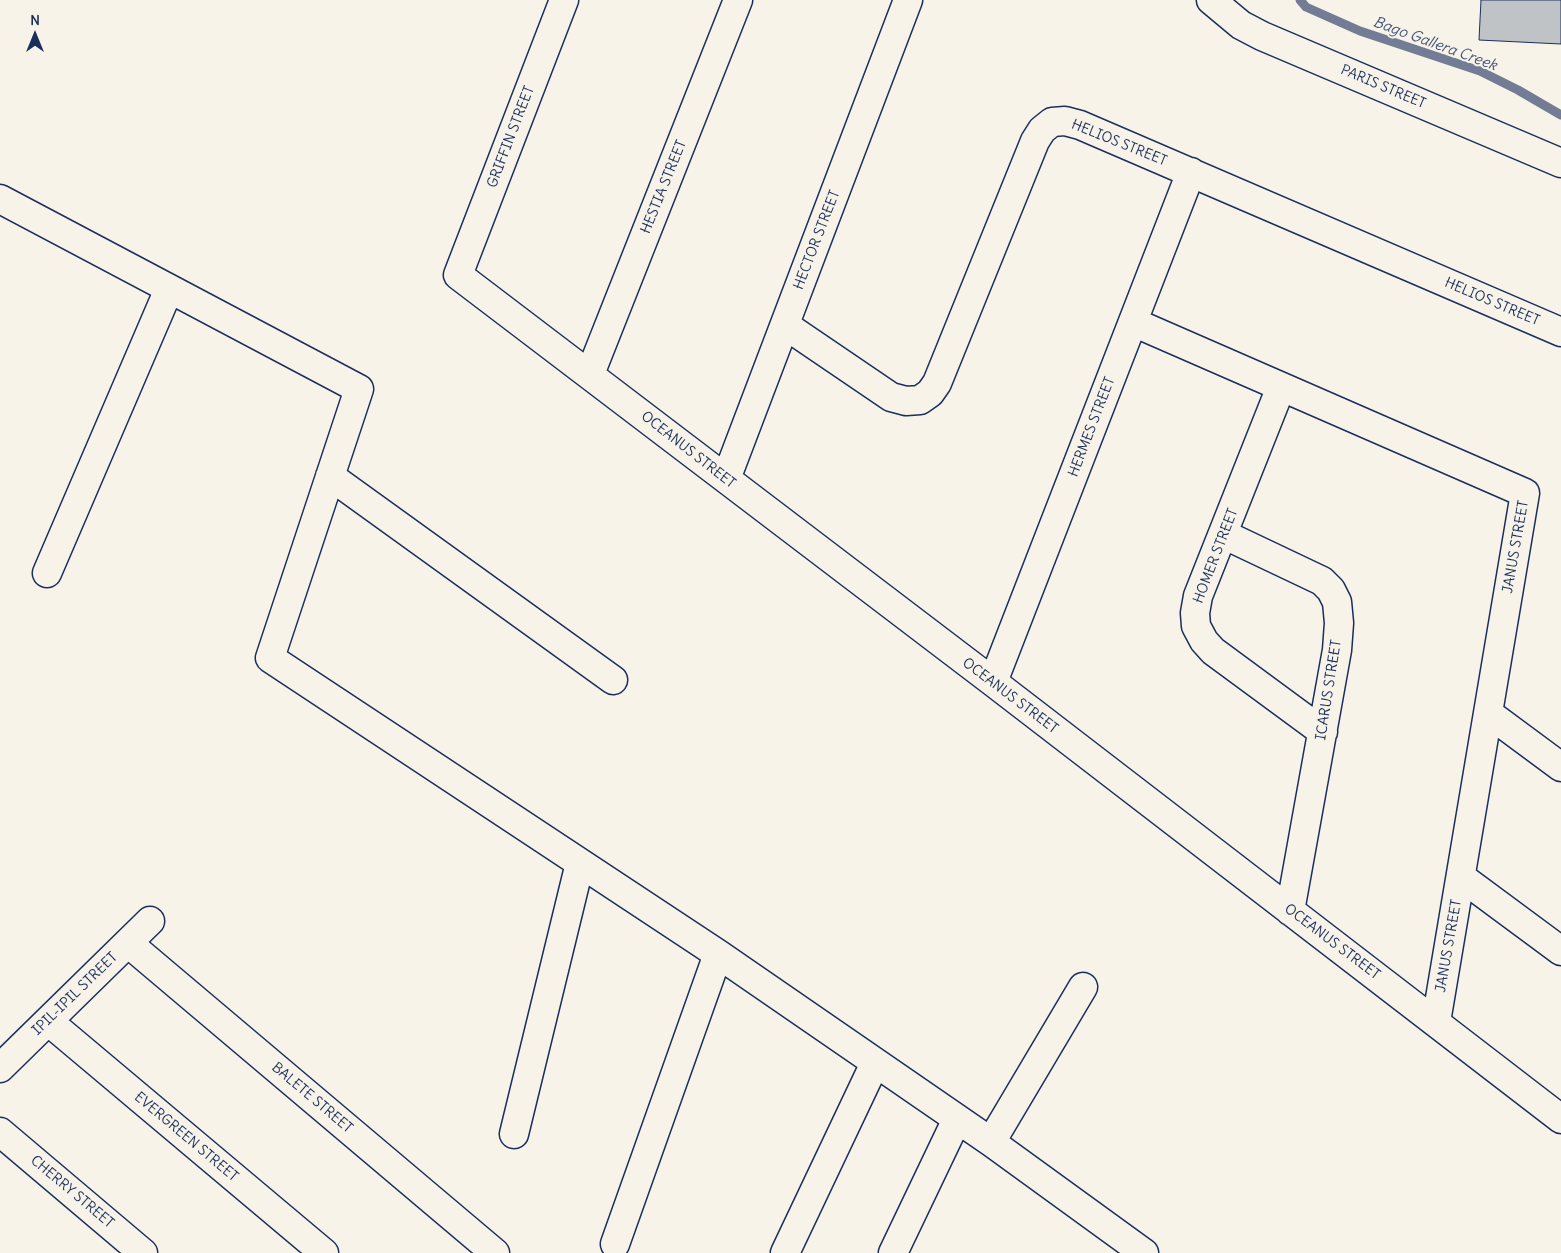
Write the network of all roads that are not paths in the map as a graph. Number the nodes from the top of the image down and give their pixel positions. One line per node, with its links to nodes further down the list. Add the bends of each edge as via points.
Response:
1 (564, 0): 8 (street, GRIFFIN STREET)
2 (738, 0): 13 (street, HESTIA STREET)
3 (908, 0): 11 (street, HECTOR STREET)
4 (1211, 0): 5 (street, PARIS STREET, via 1241,25 1262,36)
5 (1561, 163)
6 (1191, 172): 10 (street, HERMES STREET); 11 (street, HELIOS STREET, via 1080,124 1052,122 1042,130 937,382 920,400 906,402 892,397); 12 (street, HELIOS STREET)
7 (0, 199): 9 (street)
8 (458, 274): 13 (street, OCEANUS STREET)
9 (169, 289): 15 (street, via 359,389); 18 (street)
10 (1133, 322): 14 (street, JANUS STREET); 20 (street, HERMES STREET)
11 (785, 325): 16 (street, HECTOR STREET)
12 (1561, 332)
13 (590, 374): 16 (street, OCEANUS STREET)
14 (1282, 387): 17 (street, HOMER STREET); 21 (street, JANUS STREET, via 1525,493)
15 (330, 476): 19 (street); 24 (street, via 270,658)
16 (726, 479): 20 (street, OCEANUS STREET)
17 (1223, 534): 22 (street, HOMER STREET, via 1198,596 1196,626 1213,651); 22 (street, ICARUS STREET, via 1322,581 1331,590 1337,602 1339,623)
18 (47, 573)
19 (613, 680)
20 (993, 682): 26 (street, OCEANUS STREET)
21 (1488, 713): 23 (street); 25 (street, JANUS STREET)
22 (1323, 732): 26 (street, ICARUS STREET)
23 (1561, 766)
24 (580, 863): 30 (street); 39 (street)
25 (1461, 877): 29 (street); 33 (street, JANUS STREET)
26 (1290, 911): 33 (street, OCEANUS STREET)
27 (150, 921): 28 (street, IPIL-IPIL STREET)
28 (128, 943): 32 (street, IPIL-IPIL STREET); 44 (street, BALETE STREET)
29 (1561, 951)
30 (718, 954): 34 (street); 41 (street)
31 (1083, 987): 40 (street)
32 (48, 1021): 35 (street, IPIL-IPIL STREET); 43 (street, EVERGREEN STREET)
33 (1436, 1022): 37 (street, OCEANUS STREET)
34 (875, 1063): 36 (street); 45 (street)
35 (0, 1068)
36 (957, 1119): 40 (street); 46 (street)
37 (1561, 1119)
38 (0, 1132): 42 (street, CHERRY STREET)
39 (514, 1134)
40 (991, 1142): 47 (street)
41 (615, 1244)
42 (143, 1253)
43 (324, 1253)
44 (495, 1253)
45 (785, 1253)
46 (893, 1253)
47 (1144, 1253)

